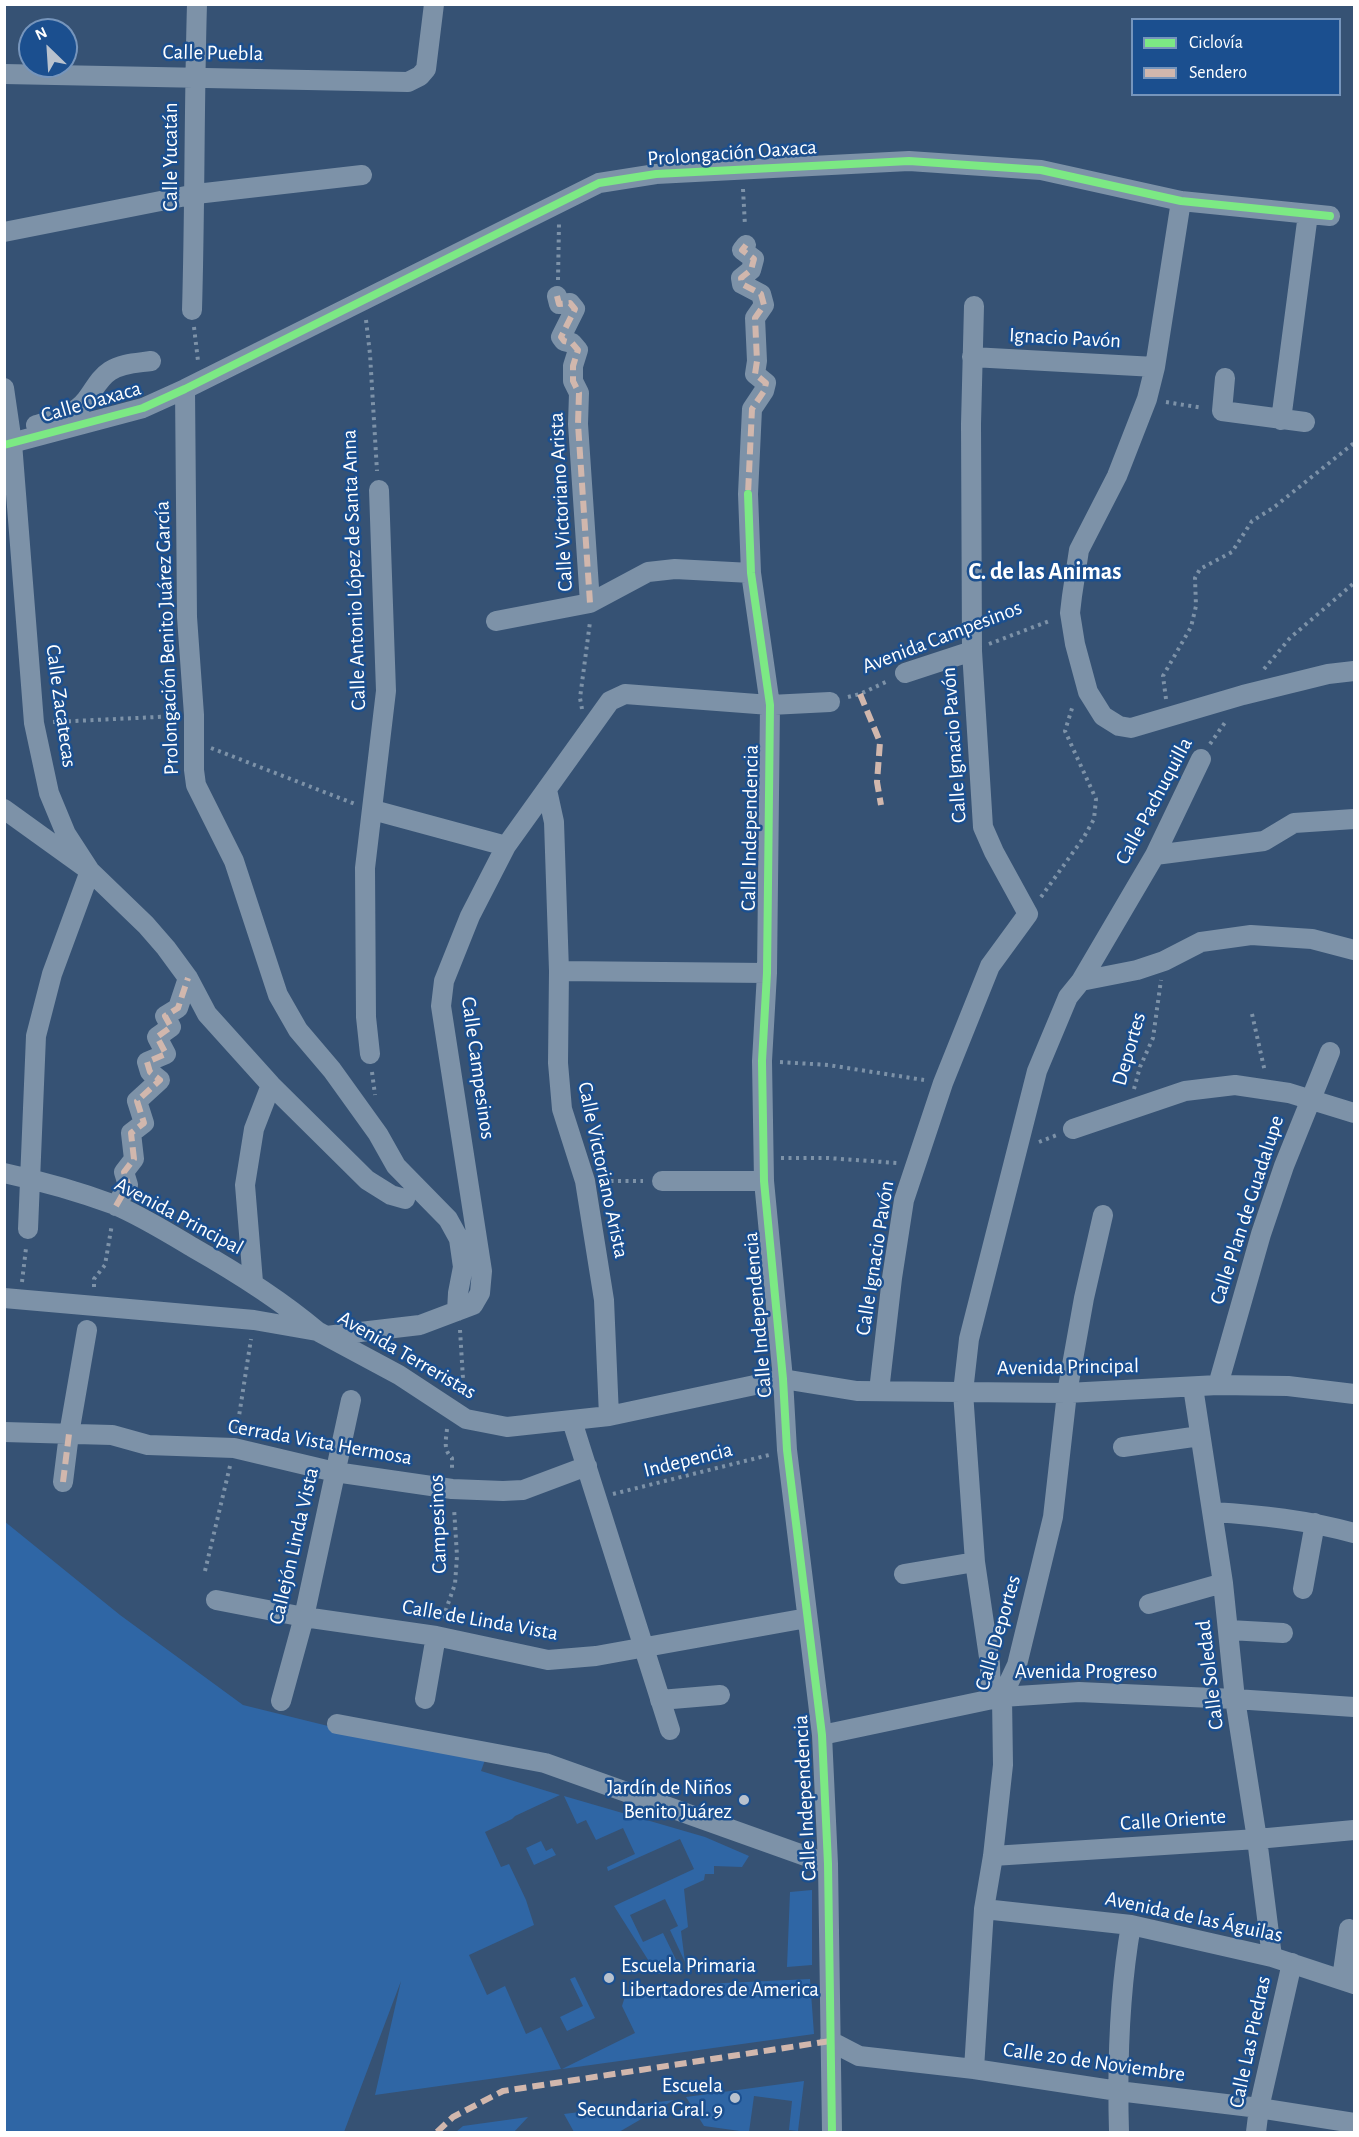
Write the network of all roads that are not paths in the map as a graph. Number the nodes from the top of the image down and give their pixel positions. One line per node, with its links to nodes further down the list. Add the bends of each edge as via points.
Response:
1 (197, 4): 4 (street, Calle Yucatán)
2 (434, 4): 4 (street, Calle Puebla, via 426,69 408,82)
3 (4, 74): 4 (street, Calle Puebla)
4 (195, 77): 6 (street, Calle Yucatán)
5 (362, 175): 6 (street)
6 (196, 194): 10 (street); 14 (street, Calle Yucatán)
7 (1181, 201): 8 (street, Prolongación Oaxaca); 17 (street); 20 (street, Prolongación Oaxaca, via 1041,170 909,162 656,174 599,183)
8 (1308, 214): 9 (street, Prolongación Oaxaca); 21 (street)
9 (1330, 216)
10 (4, 232)
11 (746, 245): 26 (street, Calle Independencia, via 742,250 754,259 751,270 741,278 742,284 761,294 764,305 755,318 755,374 766,383 752,409 748,494)
12 (557, 296): 27 (street, Calle Victoriano Arista, via 559,304 570,303 575,309 561,337 578,350 573,381 579,393)
13 (974, 306): 15 (street, Calle Ignacio Pavón)
14 (192, 310)
15 (972, 357): 17 (street, Ignacio Pavón); 29 (street, Calle Ignacio Pavón)
16 (151, 361): 23 (street, via 110,371 73,412)
17 (1155, 367): 30 (street, via 1117,476 1078,550 1070,613 1088,692 1103,716 1131,728 1243,695)
18 (1225, 378): 21 (street, via 1222,411)
19 (4, 388): 23 (street, Calle Zacatecas)
20 (185, 389): 23 (street, Calle Oaxaca, via 143,408); 63 (street, Prolongación Benito Juárez García, via 187,617 196,785 234,861 278,994 298,1030 332,1070 396,1166 448,1219 459,1239 463,1267)
21 (1281, 420): 22 (street)
22 (1305, 422)
23 (9, 440): 25 (street, Calle Zacatecas)
24 (379, 490): 37 (street, Calle Antonio López de Santa Anna, via 386,691)
25 (10, 499): 41 (street, Calle Zacatecas, via 34,723 49,793 66,834)
26 (751, 573): 27 (street, via 648,572); 33 (street, Calle Independencia)
27 (590, 603): 28 (street)
28 (496, 621)
29 (972, 651): 31 (street, Avenida Campesinos); 69 (street, Calle Ignacio Pavón, via 982,827 1028,914 990,966 915,1165 902,1211)
30 (1354, 671)
31 (905, 673)
32 (830, 702): 33 (street, Calle Campesinos)
33 (770, 705): 35 (street, Calle Campesinos, via 625,694 610,701); 44 (street, Calle Independencia)
34 (1200, 759): 40 (street, Calle Pachuquilla)
35 (547, 790): 39 (street, Calle Campesinos); 43 (street, Calle Victoriano Arista, via 554,822)
36 (4, 809): 41 (street)
37 (373, 810): 39 (street); 48 (street, Calle Antonio López de Santa Anna, via 365,868 366,1017)
38 (1354, 819): 40 (street, via 1294,823 1264,841)
39 (506, 846): 63 (street, Calle Campesinos, via 470,916 444,981 441,1006 482,1271 480,1293 473,1305)
40 (1155, 855): 46 (street, Calle Pachuquilla)
41 (90, 871): 45 (street, via 146,925); 54 (street, via 52,974 36,1036)
42 (1354, 950): 46 (street, via 1312,939 1251,935 1201,942 1137,970)
43 (559, 971): 44 (street); 74 (street, Calle Victoriano Arista, via 561,1109 585,1180 604,1300)
44 (767, 973): 55 (street, Calle Independencia, via 762,1061)
45 (188, 978): 49 (street, via 207,1014); 58 (street, via 178,1008 165,1016 171,1027 157,1037 166,1054 147,1062 150,1072 160,1080 137,1101 144,1124 131,1133 134,1159 124,1172 128,1185)
46 (1082, 981): 70 (street, Calle Pachuquilla, via 1068,997 1037,1071 969,1339)
47 (1330, 1052): 50 (street, Calle Plan de Guadalupe)
48 (370, 1054)
49 (271, 1085): 57 (street, via 367,1180); 61 (street, via 254,1129 245,1185)
50 (1310, 1099): 51 (street); 52 (street, via 1235,1085 1185,1092); 67 (street, Calle Plan de Guadalupe, via 1261,1234)
51 (1354, 1113)
52 (1073, 1129)
53 (4, 1173): 54 (street, Avenida Principal)
54 (30, 1179): 58 (street, Avenida Principal); 60 (street)
55 (764, 1180): 56 (street); 66 (street, Calle Independencia)
56 (662, 1181)
57 (405, 1199)
58 (116, 1206): 61 (street, Avenida Principal)
59 (1103, 1215): 71 (street, Calle Deportes)
60 (28, 1229)
61 (253, 1282): 65 (street, Avenida Principal)
62 (12, 1299): 65 (street, Avenida Terreristas, via 254,1320)
63 (457, 1311): 65 (street, Calle Campesinos, via 420,1325)
64 (87, 1330): 77 (street)
65 (322, 1334): 75 (street, Avenida Terreristas, via 399,1375 460,1416 507,1427)
66 (783, 1379): 69 (street, Avenida Principal); 74 (street, Avenida Terreristas); 93 (street, Calle Independencia, via 787,1450)
67 (1218, 1385): 68 (street, Avenida Principal); 72 (street, Avenida Principal, via 1288,1386)
68 (1193, 1387): 71 (street, Avenida Principal); 78 (street, Calle Soledad)
69 (879, 1391): 70 (street, Avenida Principal)
70 (963, 1392): 71 (street, Avenida Principal); 86 (street)
71 (1067, 1393): 99 (street, Calle Deportes, via 1053,1517 1017,1665)
72 (1354, 1394)
73 (351, 1400): 81 (street, Callejón Linda Vista)
74 (609, 1416): 75 (street, Avenida Terreristas)
75 (572, 1421): 80 (street)
76 (4, 1432): 77 (street, Cerrada Vista Hermosa)
77 (69, 1434): 81 (street, Cerrada Vista Hermosa, via 112,1436 148,1445 234,1448); 82 (street)
78 (1200, 1436): 79 (street); 83 (street, Calle Soledad)
79 (1123, 1448)
80 (587, 1466): 81 (street, Cerrada Vista Hermosa, via 523,1490 502,1491 452,1489); 97 (street)
81 (335, 1472): 92 (street, Callejón Linda Vista)
82 (63, 1482)
83 (1212, 1512): 84 (street); 88 (street, Calle Soledad)
84 (1315, 1523): 85 (street); 89 (street)
85 (1354, 1533)
86 (975, 1562): 87 (street); 99 (street)
87 (904, 1574)
88 (1223, 1583): 91 (street); 94 (street, Calle Soledad)
89 (1302, 1589)
90 (216, 1600): 92 (street, Calle de Linda Vista)
91 (1149, 1604)
92 (304, 1617): 96 (street, Calle de Linda Vista); 103 (street, Callejón Linda Vista)
93 (807, 1618): 97 (street, Calle de Linda Vista); 107 (street, Calle Independencia)
94 (1229, 1630): 95 (street); 101 (street, Calle Soledad)
95 (1282, 1633)
96 (436, 1636): 97 (street, Calle de Linda Vista, via 548,1660); 100 (street)
97 (643, 1647): 102 (street)
98 (720, 1695): 102 (street)
99 (996, 1698): 101 (street, Avenida Progreso, via 1079,1692); 107 (street, Avenida Progreso); 110 (street, Calle Deportes, via 1003,1764)
100 (424, 1699)
101 (1235, 1699): 104 (street, Avenida Progreso); 109 (street, Calle Soledad)
102 (660, 1700): 106 (street)
103 (281, 1701)
104 (1354, 1707)
105 (337, 1724): 111 (street, via 545,1763)
106 (670, 1730)
107 (822, 1735): 111 (street, Calle Independencia)
108 (1354, 1830): 109 (street, Calle Oriente)
109 (1257, 1839): 110 (street, Calle Oriente); 115 (street, Calle Soledad)
110 (993, 1856): 112 (street, Calle Deportes)
111 (828, 1864): 118 (street, Calle Independencia)
112 (984, 1909): 113 (street, Avenida de las Águilas); 119 (street, Calle Deportes)
113 (1131, 1925): 115 (street, Avenida de las Águilas); 120 (street, via 1123,1969)
114 (1349, 1929): 117 (street)
115 (1272, 1957): 116 (street, Avenida de las Águilas)
116 (1292, 1963): 117 (street, Avenida de las Águilas); 121 (street, Calle Las Piedras)
117 (1348, 1982)
118 (830, 2041): 119 (street, Calle 20 de Noviembre, via 859,2056); 123 (street, Calle Independencia)
119 (974, 2070): 120 (street, Calle 20 de Noviembre)
120 (1118, 2091): 121 (street, Calle 20 de Noviembre); 124 (street)
121 (1259, 2108): 122 (street, Calle 20 de Noviembre); 125 (street, Calle Las Piedras)
122 (1354, 2123)
123 (832, 2133)
124 (1119, 2133)
125 (1256, 2133)

